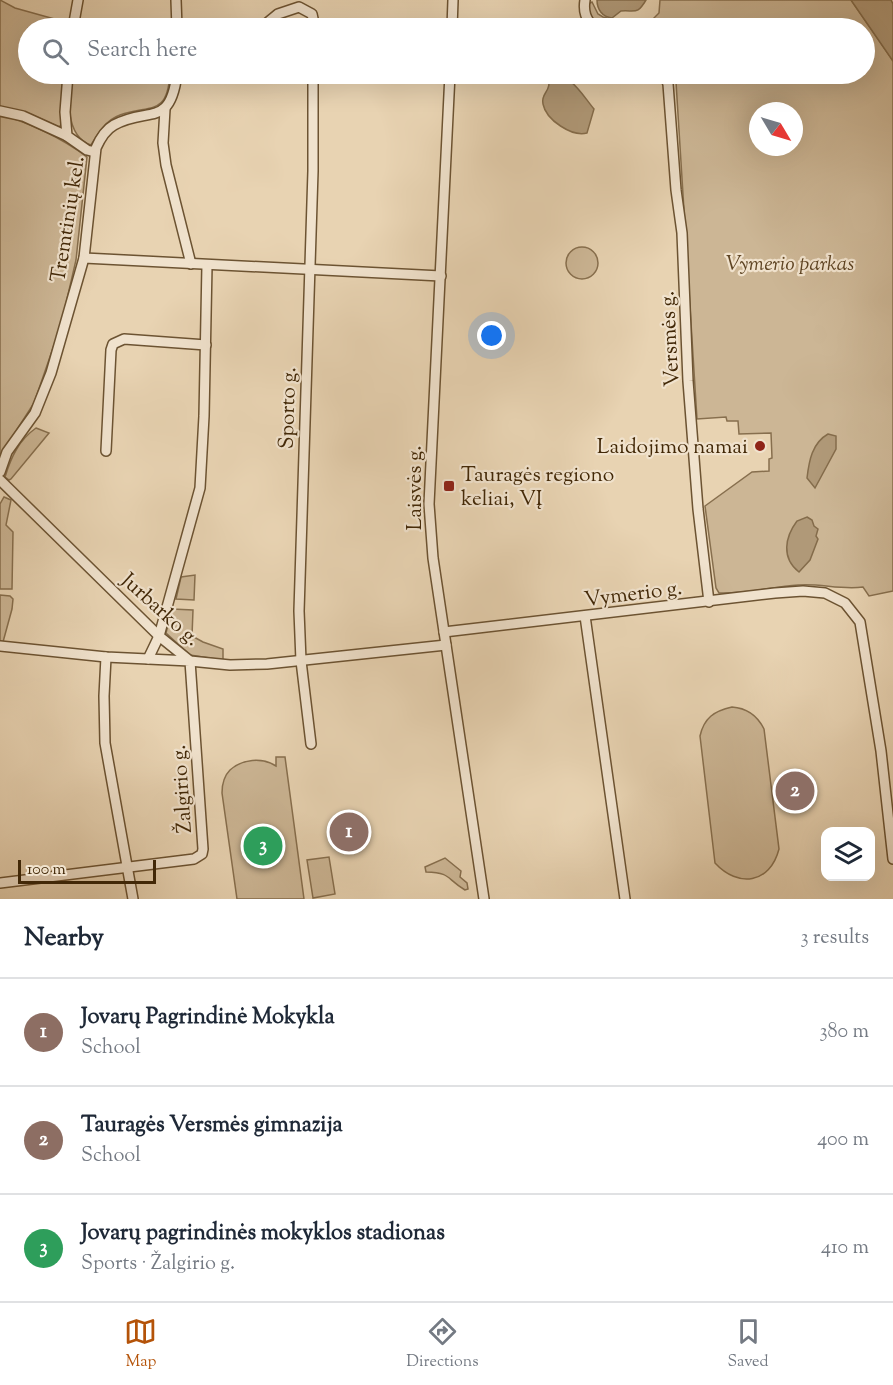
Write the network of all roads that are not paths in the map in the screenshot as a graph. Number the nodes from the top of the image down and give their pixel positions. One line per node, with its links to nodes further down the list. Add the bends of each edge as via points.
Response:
1 (78, 0): 5 (street)
2 (176, 0): 6 (street)
3 (453, 0): 9 (street)
4 (585, 0): 10 (street)
5 (75, 18)
6 (177, 18)
7 (272, 18): 8 (street, via 299,7)
8 (313, 18)
9 (452, 18)
10 (586, 18)
11 (67, 84): 18 (street)
12 (175, 84): 16 (street)
13 (313, 84): 23 (street, Sporto g.)
14 (450, 84): 24 (street, Laisvės g.)
15 (668, 84): 29 (street, Versmės g., via 698,509)
16 (165, 109): 19 (street, Tremtinių kel., via 115,124 101,137); 21 (street, via 166,165)
17 (0, 111): 18 (street, via 23,116)
18 (67, 136): 19 (street)
19 (95, 152): 20 (street, Tremtinių kel.)
20 (84, 258): 21 (street); 27 (street, Tremtinių kel., via 43,396 7,452)
21 (191, 264): 22 (street)
22 (207, 265): 23 (street); 25 (street)
23 (309, 269): 24 (street); 38 (street, Sporto g., via 299,611)
24 (441, 276): 31 (street, Laisvės g., via 429,504)
25 (206, 345): 26 (street, via 124,339 113,344); 32 (street, via 200,488)
26 (106, 451)
27 (0, 472)
28 (0, 480): 32 (street, Jurbarko g.)
29 (709, 602): 30 (street, Vymerio g.); 40 (street, Vymerio g., via 788,592 825,593 846,603 860,622 881,751)
30 (585, 616): 31 (street, Vymerio g.); 46 (street)
31 (444, 632): 33 (street, Laisvės g.)
32 (159, 636): 36 (street); 37 (street, Jurbarko g.)
33 (446, 645): 38 (street, Jurbarko g.); 43 (street, Laisvės g.)
34 (0, 646): 35 (street)
35 (106, 657): 36 (street); 41 (street, via 105,743)
36 (148, 659): 37 (street)
37 (190, 661): 38 (street, Jurbarko g., via 230,665); 41 (street, Žalgirio g., via 203,849 194,859)
38 (301, 661): 39 (street, Sporto g.)
39 (311, 744)
40 (893, 859)
41 (127, 867): 42 (street, Žalgirio g.); 44 (street)
42 (0, 883)
43 (484, 898): 45 (street)
44 (133, 899)
45 (474, 899)
46 (625, 899)

